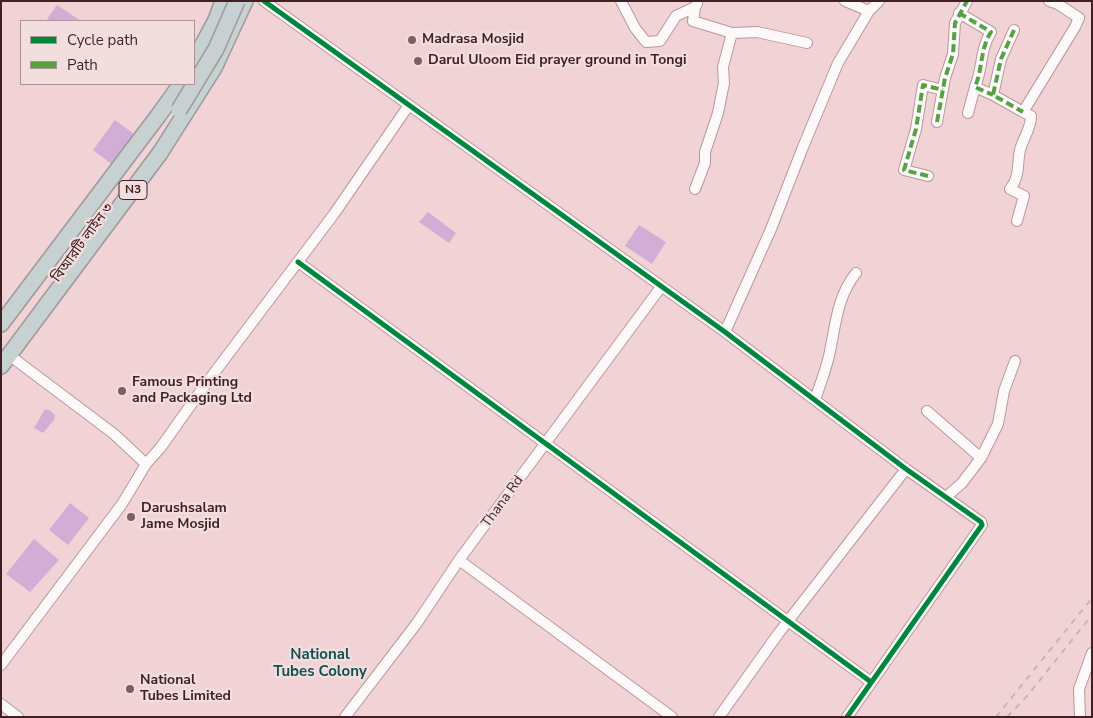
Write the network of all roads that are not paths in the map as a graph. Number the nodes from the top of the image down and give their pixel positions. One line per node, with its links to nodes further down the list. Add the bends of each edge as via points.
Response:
1 (223, 1): 16 (highway)
2 (236, 1): 17 (highway, বিআরটি লাইন ৩, bridge, via 216,49)
3 (245, 1): 35 (highway, N3, via 214,68 160,153)
4 (264, 1): 23 (street)
5 (621, 1): 10 (street, via 646,42 660,41 676,16)
6 (845, 1): 11 (street)
7 (879, 1): 11 (street)
8 (967, 1): 12 (street)
9 (1049, 1): 24 (street, via 1079,18)
10 (697, 4): 14 (street, via 693,21)
11 (869, 11): 34 (street, via 838,63 771,229)
12 (959, 13): 20 (street, via 991,32 984,43 981,73); 21 (street)
13 (1014, 30): 22 (street, via 1001,59)
14 (732, 33): 15 (street, via 757,32); 28 (street, via 723,68 724,83 718,113)
15 (807, 43)
16 (195, 59)
17 (195, 83)
18 (180, 85): 33 (highway, N3)
19 (194, 85): 35 (highway, বিআরটি লাইন ৩, bridge)
20 (975, 87): 22 (street); 25 (street)
21 (943, 90): 26 (street); 27 (street, via 923,85 916,129 904,170)
22 (993, 95): 24 (street)
23 (409, 105): 30 (street); 32 (street)
24 (1023, 112): 29 (street, via 1031,116 1031,124 1020,150 1015,183 1010,189 1024,196)
25 (968, 113)
26 (937, 122)
27 (928, 176)
28 (695, 189)
29 (1017, 221)
30 (298, 262): 39 (street); 41 (street)
31 (856, 273): 37 (street, via 842,294 830,352)
32 (661, 287): 34 (street); 39 (street, Thana Rd)
33 (1, 324)
34 (725, 332): 37 (street)
35 (4, 358): 41 (street, via 114,434)
36 (1015, 361): 40 (street, via 1004,391 998,424)
37 (815, 400): 42 (street)
38 (927, 411): 40 (street)
39 (546, 443): 44 (street, Thana Rd); 45 (street)
40 (980, 458): 43 (street, via 962,483)
41 (146, 464): 47 (street, via 122,504)
42 (906, 469): 43 (street); 45 (street)
43 (946, 497): 48 (street, via 982,526)
44 (460, 560): 51 (street, Thana Rd, via 417,623); 52 (street)
45 (788, 620): 48 (street); 53 (street)
46 (1092, 653): 55 (street, via 1079,689)
47 (1, 665)
48 (871, 682): 54 (street)
49 (1, 704): 50 (street)
50 (18, 717)
51 (345, 717)
52 (672, 717)
53 (719, 717)
54 (847, 717)
55 (1080, 717)

